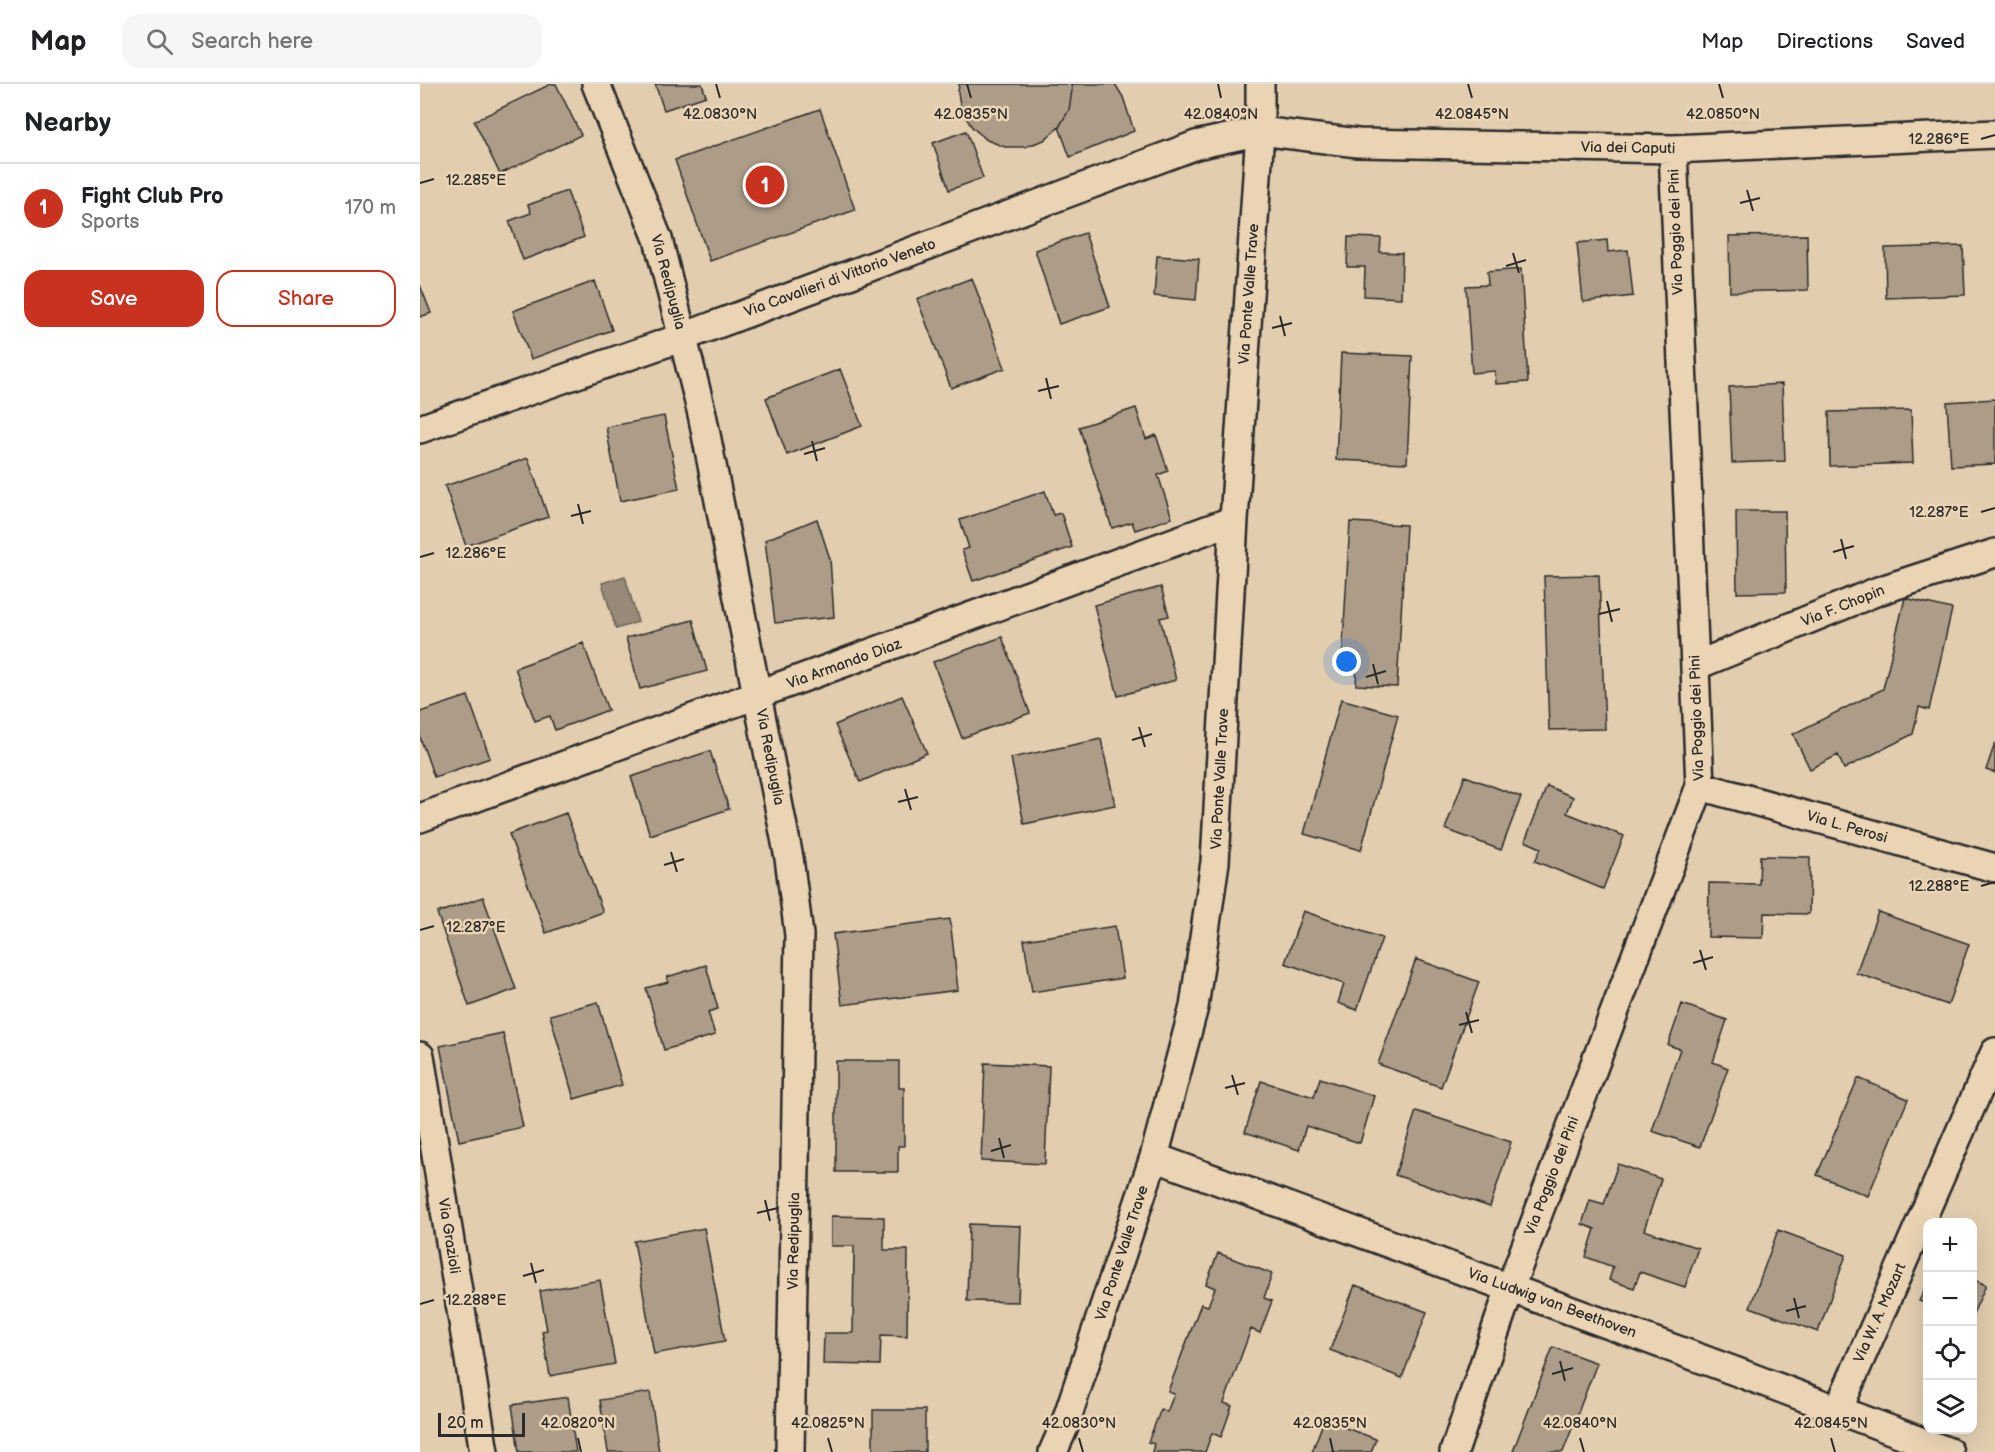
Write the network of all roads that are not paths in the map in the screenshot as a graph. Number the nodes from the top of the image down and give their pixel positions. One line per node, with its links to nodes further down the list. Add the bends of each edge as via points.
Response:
1 (596, 84): 6 (street, Via Redipuglia, via 658,239)
2 (1260, 84): 3 (street, Via Ponte Valle Trave)
3 (1260, 131): 5 (street, Via dei Caputi, via 1358,143); 6 (street, Via Cavalieri di Vittorio Veneto, via 1196,145); 8 (street, Via Ponte Valle Trave)
4 (1995, 134): 5 (street, Via dei Caputi)
5 (1673, 149): 10 (street, Via Poggio dei Pini)
6 (683, 337): 7 (street, Via Cavalieri di Vittorio Veneto); 11 (street, Via Redipuglia)
7 (420, 429)
8 (1234, 520): 11 (street, Via Armando Diaz); 18 (street, Via Ponte Valle Trave, via 1215,862 1194,1007)
9 (1995, 553): 10 (street, Via F. Chopin, via 1878,591)
10 (1695, 666): 12 (street, Via Poggio dei Pini)
11 (759, 696): 13 (street, Via Armando Diaz); 22 (street, Via Redipuglia, via 799,935)
12 (1700, 786): 14 (street, Via L. Perosi); 19 (street, Via Poggio dei Pini)
13 (420, 818)
14 (1995, 868)
15 (1995, 1052): 20 (street, Via W. A. Mozart)
16 (420, 1056): 17 (street, Via Grazioli)
17 (426, 1135): 21 (street, Via Grazioli)
18 (1154, 1157): 19 (street, Via Ludwig van Beethoven); 23 (street, Via Ponte Valle Trave)
19 (1509, 1288): 20 (street, Via Ludwig van Beethoven); 24 (street, Via Poggio dei Pini)
20 (1838, 1410): 25 (street, Via Ludwig van Beethoven)
21 (484, 1452)
22 (790, 1452)
23 (1053, 1452)
24 (1454, 1452)
25 (1949, 1452)

